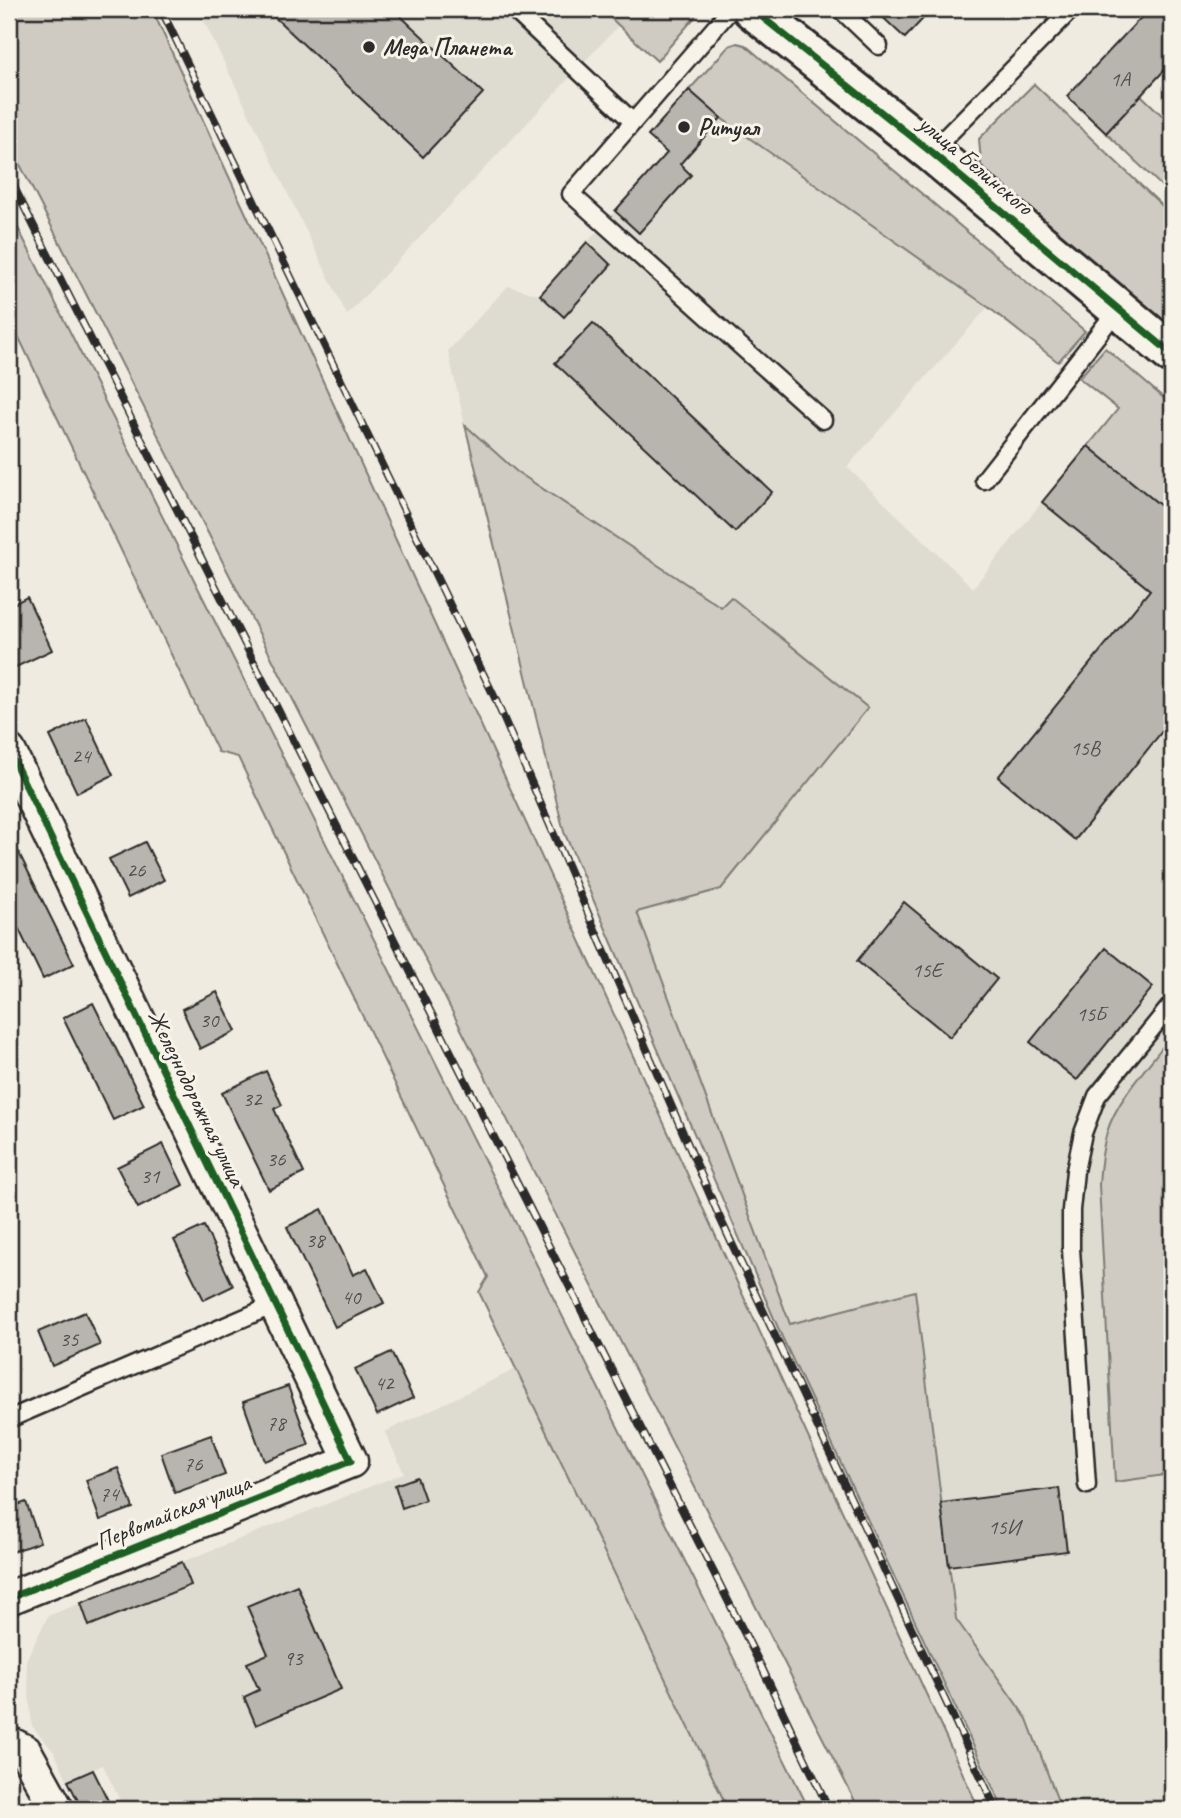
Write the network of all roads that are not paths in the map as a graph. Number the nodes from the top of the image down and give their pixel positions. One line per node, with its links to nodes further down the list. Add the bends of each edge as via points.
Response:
1 (513, 9): 7 (lane)
2 (731, 9): 7 (lane)
3 (752, 9): 8 (street, улица Белинского)
4 (840, 9): 6 (lane)
5 (1072, 9): 8 (lane)
6 (879, 46)
7 (634, 122): 11 (lane, via 572,194)
8 (931, 152): 9 (street, улица Белинского)
9 (1118, 309): 10 (street, улица Белинского); 12 (lane)
10 (1172, 354)
11 (823, 420)
12 (984, 480)
13 (9, 751): 15 (street, Железнодорожная улица)
14 (1172, 1004): 18 (lane, via 1097,1096 1074,1171 1071,1249)
15 (276, 1304): 16 (lane); 17 (street, Железнодорожная улица)
16 (9, 1419)
17 (351, 1461): 19 (street, Первомайская улица)
18 (1087, 1485)
19 (9, 1598)
20 (9, 1743): 21 (street, via 25,1751)
21 (57, 1809)

